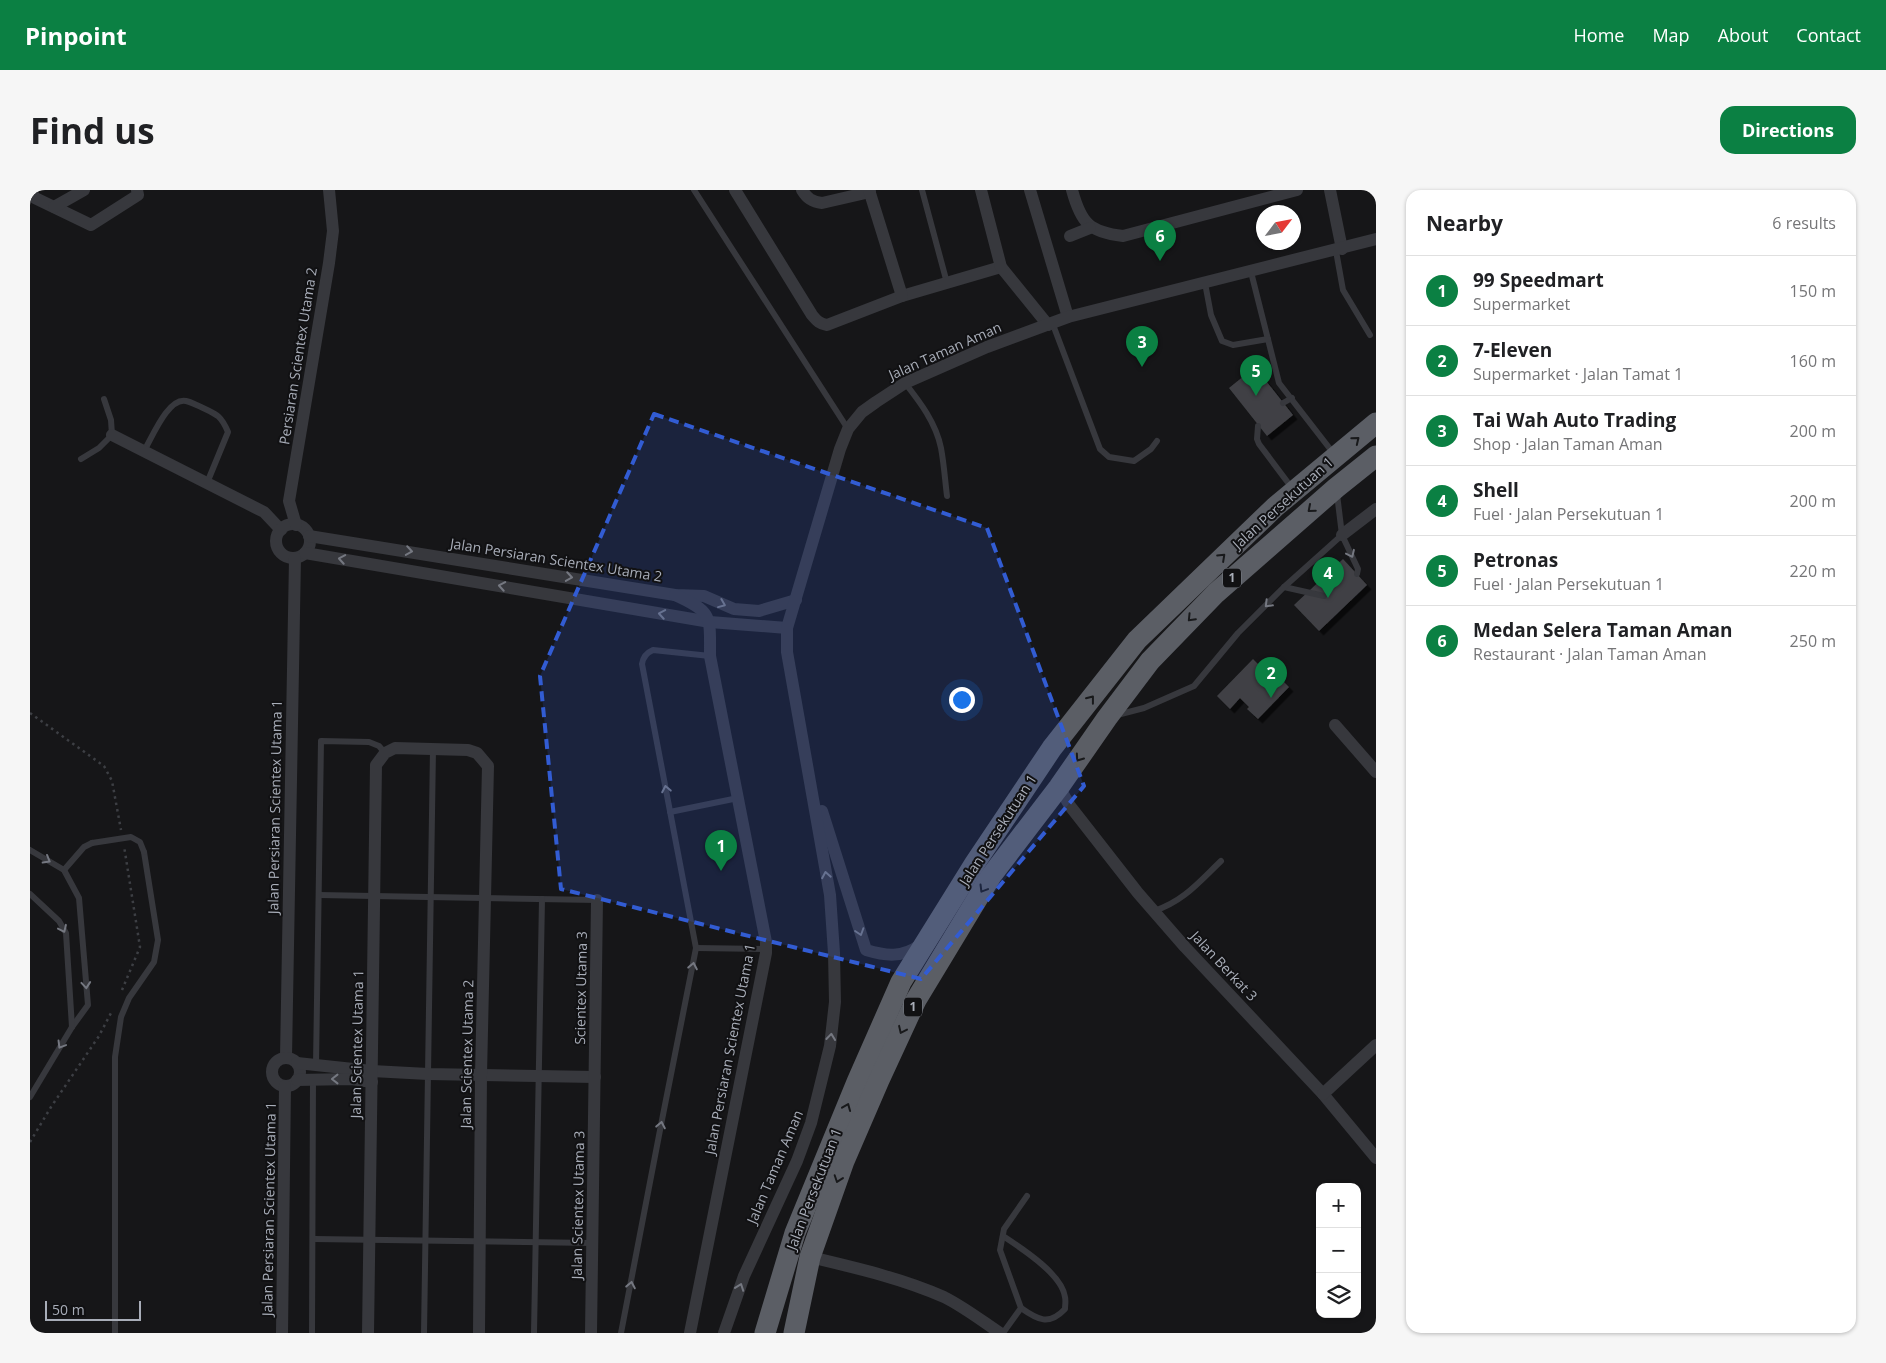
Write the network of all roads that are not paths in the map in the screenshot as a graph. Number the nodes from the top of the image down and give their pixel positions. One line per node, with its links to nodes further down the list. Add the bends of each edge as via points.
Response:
1 (84, 190): 16 (street)
2 (137, 190): 16 (street, via 138,195 91,225)
3 (329, 190): 48 (street, Persiaran Scientex Utama 2, via 333,231 329,263 289,501)
4 (694, 190): 36 (lane)
5 (735, 190): 25 (street, via 818,322 827,325)
6 (922, 190): 23 (lane)
7 (982, 190): 21 (street)
8 (1030, 190): 26 (street)
9 (1072, 190): 17 (street, via 1077,208)
10 (1298, 190): 15 (street)
11 (1330, 190): 20 (street)
12 (30, 191): 16 (street, via 35,198)
13 (870, 191): 14 (street, via 822,203); 25 (street)
14 (805, 194)
15 (1260, 195): 17 (street, via 1123,236)
16 (54, 207)
17 (1090, 228): 18 (street)
18 (1070, 236)
19 (1376, 240): 20 (street, Jalan Taman Aman)
20 (1339, 250): 22 (street, Jalan Taman Aman); 28 (lane, via 1344,290)
21 (1001, 267): 23 (street); 27 (street)
22 (1251, 272): 24 (street, Jalan Taman Aman); 29 (lane)
23 (947, 283): 25 (street)
24 (1205, 283): 26 (street, Jalan Taman Aman); 29 (lane, via 1211,315 1222,341 1233,345)
25 (902, 296)
26 (1068, 317): 27 (street, Jalan Taman Aman)
27 (1050, 324): 30 (street, Jalan Taman Aman); 38 (lane, via 1100,449 1109,456 1134,461)
28 (1370, 335)
29 (1268, 339): 31 (lane, via 1279,382)
30 (905, 383): 36 (street, Jalan Taman Aman, via 862,412); 46 (lane, via 921,403 941,447)
31 (1292, 398): 33 (lane); 40 (lane)
32 (104, 399): 37 (lane)
33 (1283, 403)
34 (1376, 424): 40 (highway, Jalan Persekutuan 1 / 1, one-way to 34)
35 (1258, 426): 45 (lane, via 1259,444)
36 (848, 429): 57 (street, Jalan Taman Aman, via 829,481)
37 (112, 435): 39 (street); 42 (lane)
38 (1157, 441)
39 (144, 451): 43 (street); 43 (lane, via 168,409 176,402 185,400 216,414 228,432)
40 (1336, 456): 45 (highway, Jalan Persekutuan 1 / 1)
41 (1376, 456): 44 (highway, Jalan Persekutuan 1 / 1)
42 (81, 459)
43 (207, 483): 49 (street, via 264,512)
44 (1336, 488): 50 (lane); 61 (highway, Jalan Persekutuan 1 / 1, one-way to 61, via 1216,593 1150,661)
45 (1295, 491): 81 (highway, Jalan Persekutuan 1 / 1, one-way to 45, via 1052,748 1137,640)
46 (947, 496)
47 (1376, 509): 50 (street)
48 (296, 525): 49 (street); 51 (street)
49 (281, 530): 52 (street, via 276,542 279,550 286,556)
50 (1342, 535): 53 (lane, one-way to 53, via 1358,569); 54 (lane)
51 (309, 536): 52 (street, via 309,547); 55 (street, Jalan Persiaran Scientex Utama 2, one-way to 55)
52 (300, 555): 58 (street, one-way to 52); 86 (street, Jalan Persiaran Scientex Utama 1)
53 (1357, 574)
54 (1284, 587): 56 (lane); 61 (lane, one-way to 61, via 1238,633 1194,686 1144,708)
55 (674, 595): 57 (street, Jalan Persiaran Scientex Utama 2, one-way to 57, via 704,596 734,609 759,611); 58 (street, via 696,604)
56 (1324, 596)
57 (796, 600): 59 (street, Jalan Taman Aman)
58 (710, 622): 59 (street); 60 (street, Jalan Persiaran Scientex Utama 1)
59 (787, 628): 65 (street, Jalan Taman Aman, via 787,652)
60 (710, 656): 68 (street, Jalan Persiaran Scientex Utama 1); 69 (lane, one-way to 60, via 643,658 653,650)
61 (1107, 718): 67 (highway, Jalan Persekutuan 1 / 1, one-way to 67)
62 (1335, 726): 66 (street)
63 (433, 749): 64 (street, via 395,748); 76 (lane); 77 (street, Jalan Scientex Utama 2, via 468,750 477,753 488,766)
64 (383, 755): 74 (lane, via 379,746 369,742 321,741); 75 (street, Jalan Scientex Utama 1, via 376,765)
65 (808, 768): 81 (street, Jalan Taman Aman, one-way to 81, via 866,950 883,955 901,955 911,952); 119 (street, Jalan Taman Aman, one-way to 65, via 744,1276 811,1123 830,1046 835,1002 834,943 830,895)
66 (1376, 772)
67 (1059, 787): 80 (street, Jalan Berkat 3, via 1070,806); 107 (highway, Jalan Persekutuan 1 / 1, one-way to 107, via 991,876 916,1000 844,1161)
68 (738, 798): 69 (lane); 83 (street, Jalan Persiaran Scientex Utama 1)
69 (670, 812): 82 (lane)
70 (30, 850): 72 (lane, one-way to 72)
71 (1221, 861): 80 (lane, via 1185,896)
72 (64, 870): 84 (lane, one-way to 84, via 79,898 88,1005); 109 (lane, bridge, via 84,847 92,843 132,837 140,842 158,940 154,962 129,998 121,1017 115,1057)
73 (30, 894): 84 (lane, one-way to 84, via 59,921 66,933)
74 (319, 895): 75 (lane); 88 (lane)
75 (374, 896): 76 (lane); 91 (street, Jalan Scientex Utama 1)
76 (430, 897): 77 (lane); 89 (lane)
77 (486, 898): 78 (lane); 90 (street, Jalan Scientex Utama 2)
78 (542, 899): 79 (lane); 92 (lane)
79 (597, 900): 93 (street, Scientex Utama 3)
80 (1154, 911): 96 (street, Jalan Berkat 3)
81 (929, 938): 120 (highway, Jalan Persekutuan 1 / 1, one-way to 81, via 795,1233 853,1091 901,982)
82 (696, 948): 83 (lane); 117 (lane, one-way to 82)
83 (766, 949): 118 (street, Jalan Persiaran Scientex Utama 1)
84 (72, 1027): 97 (lane, one-way to 97)
85 (1376, 1045): 96 (street)
86 (286, 1057): 87 (street); 95 (street, Jalan Persiaran Scientex Utama 1, via 276,1060 272,1074 276,1082)
87 (297, 1063): 88 (street); 95 (street, Jalan Persiaran Scientex Utama 1, via 300,1072)
88 (316, 1065): 91 (street)
89 (428, 1074): 90 (street); 91 (street); 103 (lane)
90 (482, 1075): 92 (street); 104 (street, Jalan Scientex Utama 2)
91 (372, 1076): 94 (street, one-way to 94); 102 (street, Jalan Scientex Utama 1)
92 (539, 1076): 93 (street); 105 (lane)
93 (594, 1077): 106 (street, Jalan Scientex Utama 3)
94 (313, 1079): 95 (street); 101 (lane)
95 (291, 1083): 110 (street, Jalan Persiaran Scientex Utama 1)
96 (1323, 1094): 98 (street, Jalan Berkat 3)
97 (30, 1097)
98 (1376, 1158)
99 (1027, 1196): 100 (lane, via 1004,1229)
100 (1003, 1236): 108 (lane, via 1000,1250); 108 (lane, via 1055,1278 1065,1296 1065,1309 1054,1317 1037,1320)
101 (314, 1238): 102 (lane); 111 (lane)
102 (369, 1239): 103 (lane); 112 (street, Jalan Scientex Utama 1)
103 (425, 1240): 104 (lane); 113 (lane)
104 (480, 1241): 105 (lane); 114 (street, Jalan Scientex Utama 2)
105 (536, 1242): 106 (lane); 115 (lane)
106 (592, 1243): 116 (street, Jalan Scientex Utama 3)
107 (810, 1258): 121 (highway, Jalan Persekutuan 1 / 1); 122 (street, via 892,1277 926,1290 946,1298)
108 (1021, 1308): 122 (lane)
109 (115, 1333)
110 (282, 1333)
111 (312, 1333)
112 (368, 1333)
113 (424, 1333)
114 (479, 1333)
115 (534, 1333)
116 (591, 1333)
117 (622, 1333)
118 (690, 1333)
119 (724, 1333)
120 (765, 1333)
121 (794, 1333)
122 (1001, 1333)

